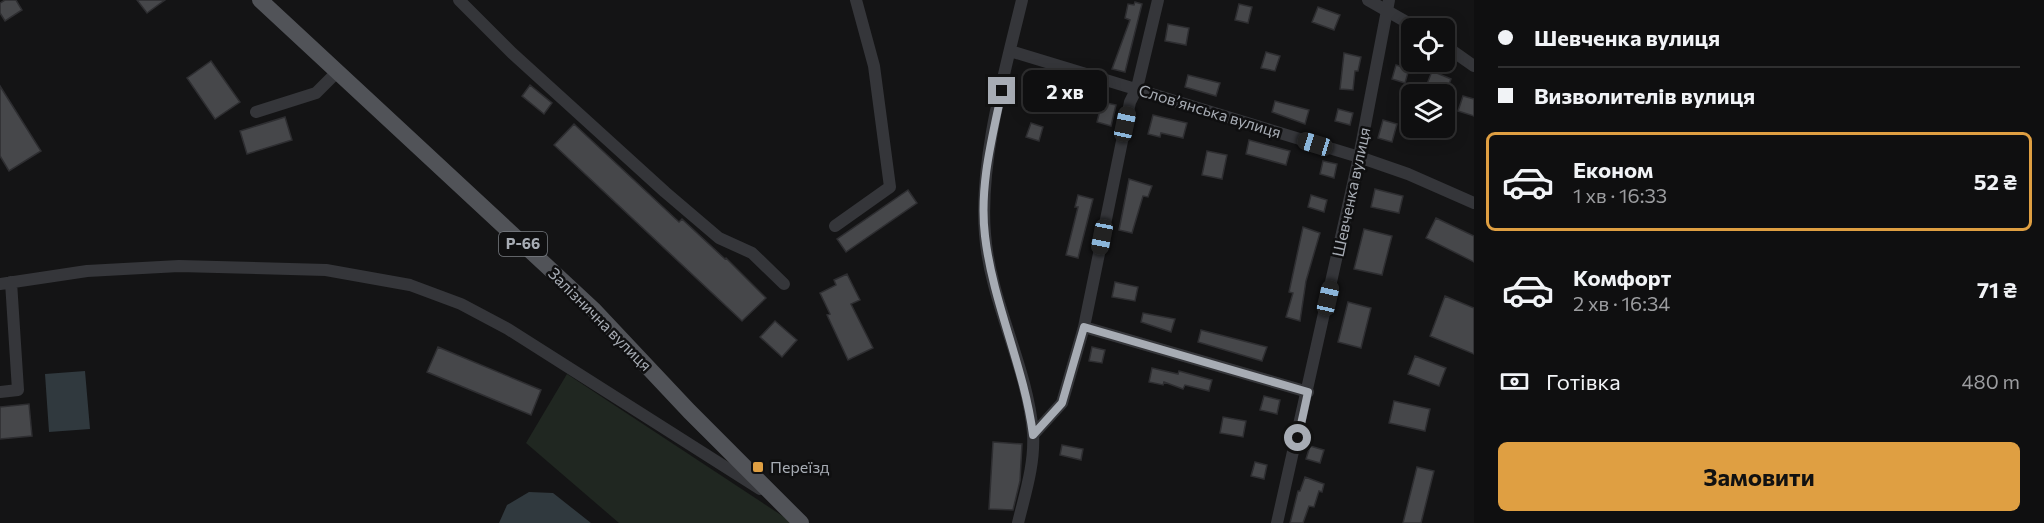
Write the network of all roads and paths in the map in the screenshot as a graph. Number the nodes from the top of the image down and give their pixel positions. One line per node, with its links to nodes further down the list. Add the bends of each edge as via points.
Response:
1 (260, 0): 12 (main road, Залізнична вулиця / Р-66)
2 (459, 0): 19 (street, via 690,214 719,238 752,253)
3 (856, 0): 17 (street, via 874,66 890,187)
4 (1022, 0): 9 (street)
5 (1158, 0): 13 (street)
6 (1368, 0): 7 (street)
7 (1388, 5): 8 (street); 15 (street, Шевченка вулиця)
8 (1405, 18)
9 (1010, 51): 13 (street, Слов’янська вулиця); 23 (street, via 986,172 984,233 990,271 1021,370)
10 (1455, 53): 11 (street)
11 (1474, 66)
12 (337, 72): 14 (street, via 316,93); 24 (main road, Залізнична вулиця / Р-66, via 593,309)
13 (1137, 88): 15 (street, Слов’янська вулиця); 20 (street, via 1130,102)
14 (256, 112)
15 (1359, 157): 16 (street, Слов’янська вулиця); 22 (street, Шевченка вулиця)
16 (1474, 203)
17 (835, 226)
18 (5, 283): 21 (street, via 18,390); 24 (street, via 179,266 326,270 410,285 461,304 508,329)
19 (784, 284)
20 (1084, 327): 22 (street); 23 (street, via 1062,403)
21 (0, 392)
22 (1308, 392): 27 (street, Шевченка вулиця)
23 (1033, 435): 26 (street, via 1031,468)
24 (776, 499): 25 (main road, Залізнична вулиця / Р-66)
25 (801, 523)
26 (1018, 523)
27 (1277, 523)

